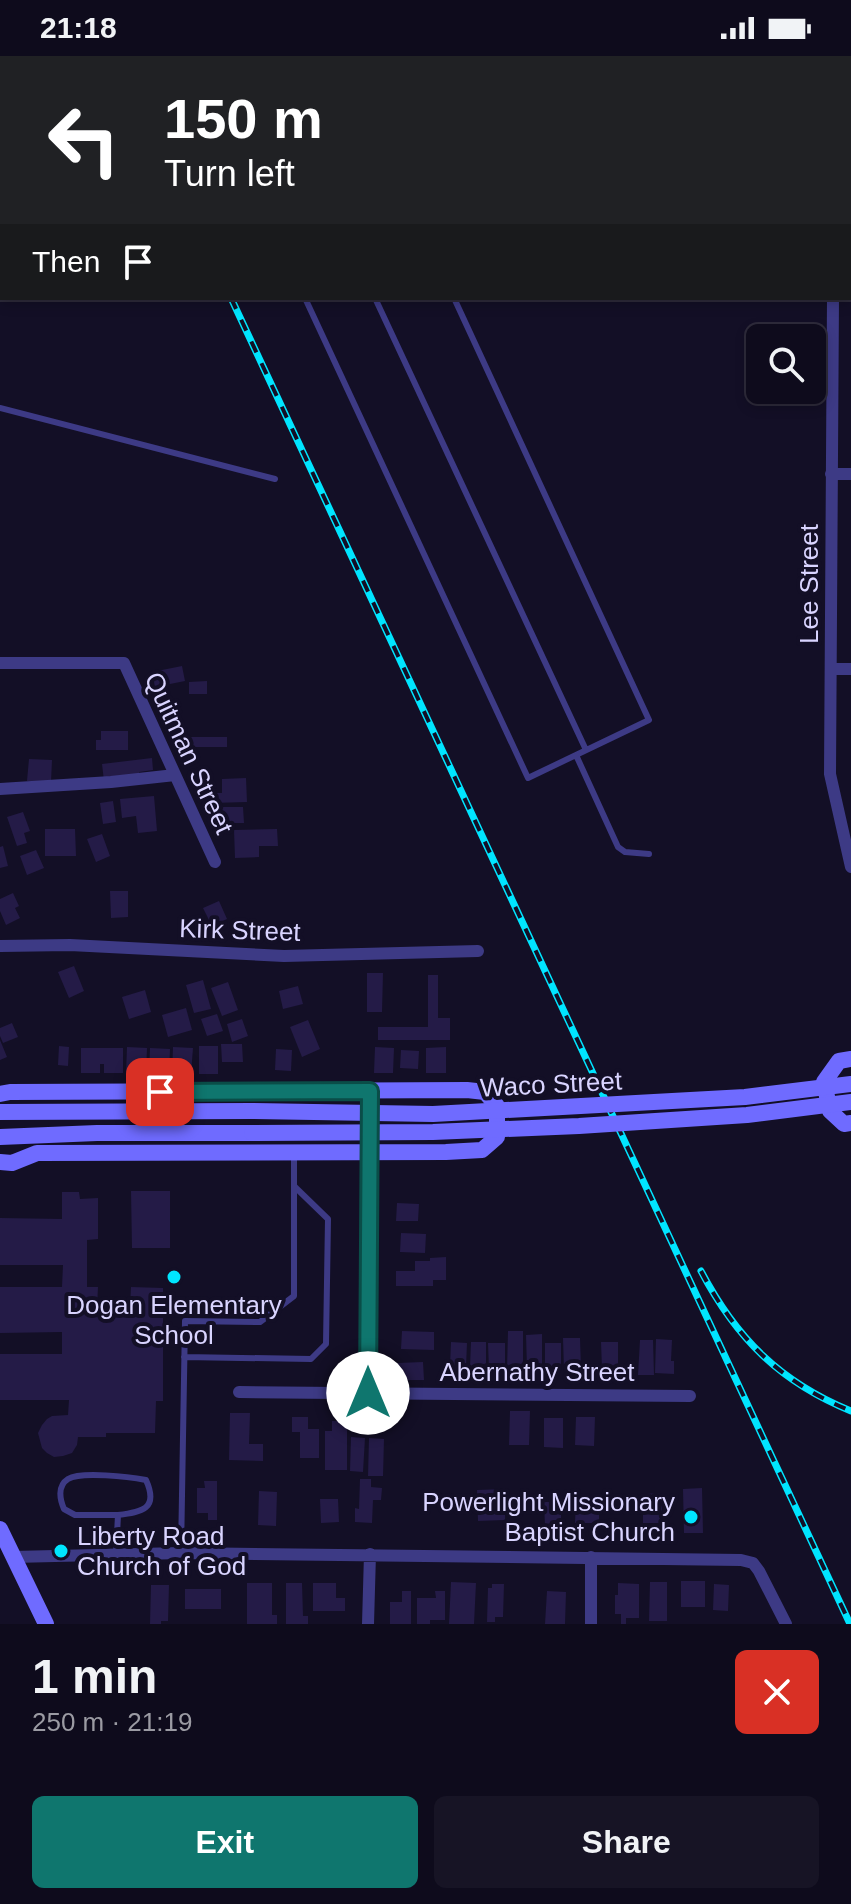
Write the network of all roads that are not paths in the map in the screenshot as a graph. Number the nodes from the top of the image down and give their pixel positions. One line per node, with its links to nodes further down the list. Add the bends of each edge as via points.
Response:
1 (306, 300): 13 (lane, via 528,778)
2 (376, 300): 12 (lane)
3 (455, 300): 12 (lane, via 649,720)
4 (833, 300): 6 (street, Lee Street)
5 (0, 408): 8 (lane)
6 (831, 474): 7 (street); 10 (street, Lee Street)
7 (851, 474)
8 (275, 479)
9 (0, 663): 14 (street, Quitman Street, via 124,663)
10 (831, 669): 11 (street); 18 (street, Lee Street, via 830,774)
11 (851, 669)
12 (586, 750): 13 (lane)
13 (576, 755): 16 (lane, via 618,847)
14 (175, 775): 15 (street); 17 (street, Quitman Street)
15 (0, 789)
16 (649, 854)
17 (215, 862)
18 (851, 867)
19 (0, 946): 20 (street, Kirk Street, via 284,956)
20 (478, 951)
21 (851, 1059): 27 (main road, via 839,1061 824,1082 830,1111 844,1124)
22 (851, 1084): 26 (main road, Waco Street, bridge, via 745,1097 433,1114)
23 (370, 1091): 24 (main road); 30 (street); 30 (main road, via 485,1092 497,1106 497,1137 482,1150)
24 (0, 1094)
25 (851, 1102): 28 (main road, Waco Street, bridge, via 747,1115 433,1132)
26 (0, 1112)
27 (851, 1123)
28 (0, 1137)
29 (0, 1146): 32 (main road)
30 (369, 1151): 31 (main road); 37 (street)
31 (294, 1152): 32 (main road); 34 (lane)
32 (37, 1153): 33 (main road)
33 (0, 1162)
34 (295, 1187): 35 (lane, via 294,1296 260,1322 185,1321); 35 (lane, via 328,1219 326,1344 311,1359)
35 (184, 1357): 41 (lane)
36 (239, 1392): 37 (street, Abernathy Street)
37 (368, 1393): 38 (street, Abernathy Street)
38 (690, 1396)
39 (118, 1515): 39 (lane, via 75,1515 64,1509 61,1487 68,1479 87,1476 146,1480 150,1503 141,1512); 42 (lane)
40 (0, 1529): 44 (main road)
41 (181, 1553): 42 (street); 43 (street)
42 (116, 1554): 44 (street)
43 (370, 1554): 45 (street); 47 (street)
44 (13, 1557): 46 (main road)
45 (591, 1557): 48 (street); 49 (street, via 753,1563)
46 (46, 1624)
47 (368, 1624)
48 (591, 1624)
49 (786, 1624)

